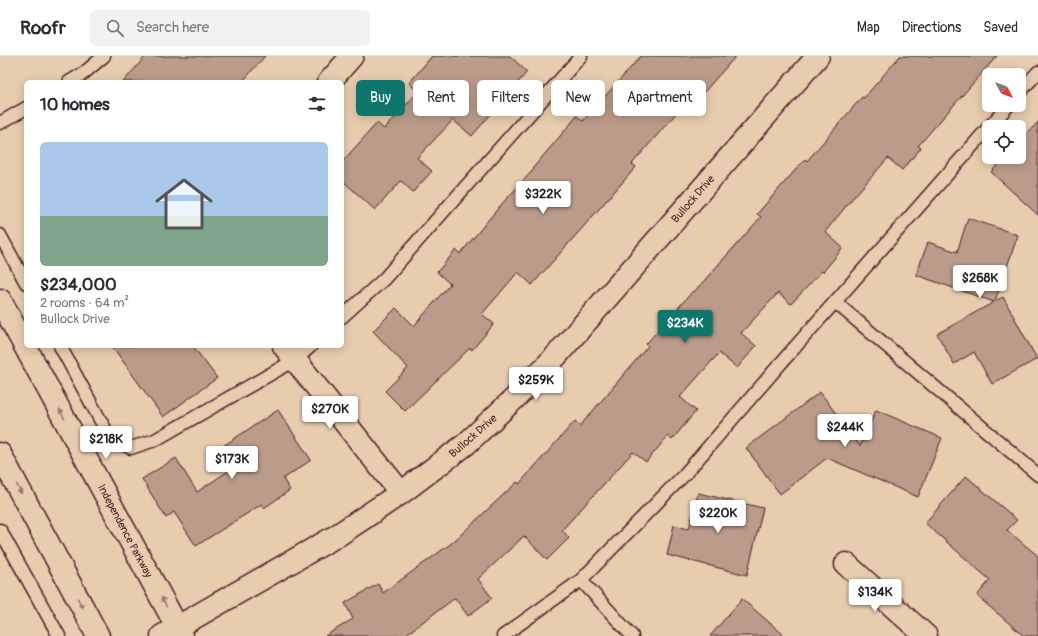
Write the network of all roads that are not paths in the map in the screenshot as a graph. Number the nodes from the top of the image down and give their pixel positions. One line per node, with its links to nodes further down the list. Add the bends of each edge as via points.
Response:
1 (104, 56): 6 (lane)
2 (352, 56): 7 (street)
3 (581, 56): 18 (lane, via 384,279)
4 (818, 56): 25 (street, Bullock Drive, via 556,356 466,444)
5 (1038, 72): 8 (lane)
6 (72, 80)
7 (331, 80)
8 (1026, 85)
9 (24, 109): 12 (lane)
10 (1003, 112): 11 (lane)
11 (995, 120)
12 (0, 123)
13 (982, 135): 17 (lane)
14 (0, 235): 15 (lane)
15 (24, 279)
16 (0, 300): 19 (street, Independence Parkway, one-way to 16)
17 (835, 302): 24 (lane); 28 (lane, via 684,475)
18 (344, 316)
19 (24, 346)
20 (25, 348): 29 (street, Independence Parkway, one-way to 20)
21 (61, 348): 22 (lane, via 110,438 131,448 155,440)
22 (297, 351): 25 (street)
23 (0, 454): 31 (street, one-way to 31)
24 (1038, 476)
25 (402, 493): 29 (street, Bullock Drive, via 338,535)
26 (0, 530): 30 (lane)
27 (846, 564): 34 (street)
28 (581, 580): 32 (lane); 33 (lane)
29 (174, 633)
30 (59, 636)
31 (98, 636)
32 (503, 636)
33 (632, 636)
34 (926, 636)

